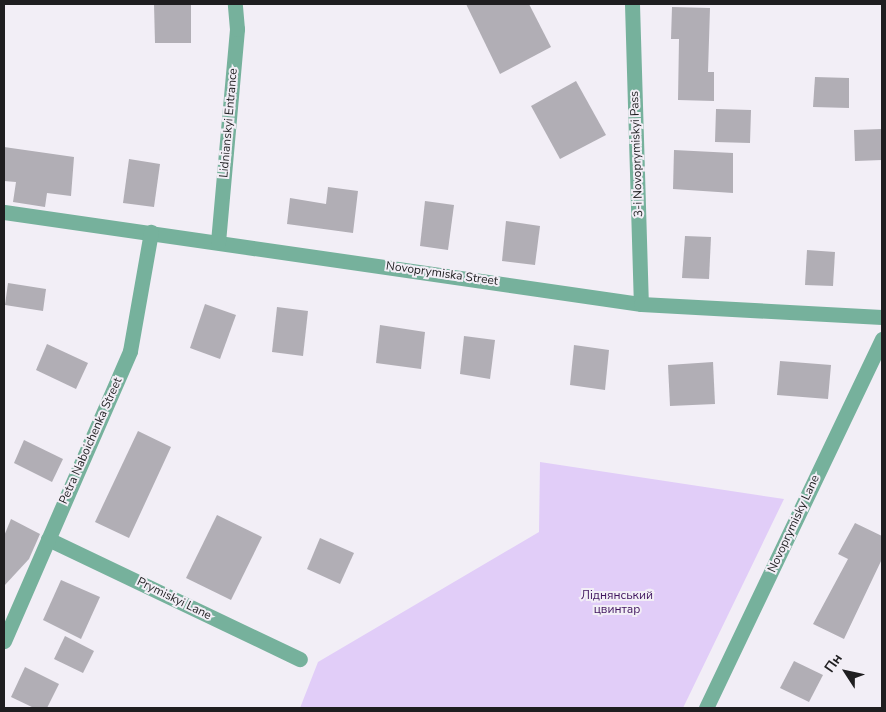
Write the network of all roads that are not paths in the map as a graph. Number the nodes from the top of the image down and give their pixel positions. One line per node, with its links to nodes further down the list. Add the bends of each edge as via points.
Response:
1 (235, 4): 5 (street, Lidnianskyi Entrance, via 237,29)
2 (632, 4): 6 (street, 3-i Novoprymiskyi Pass)
3 (4, 212): 4 (street, Novoprymiska Street)
4 (151, 232): 5 (street, Novoprymiska Street); 9 (street, Petra Naboichenka Street, via 130,351)
5 (218, 242): 6 (street, Novoprymiska Street)
6 (642, 304): 7 (street, Novoprymiska Street)
7 (882, 318)
8 (882, 339): 12 (street, Novoprymisky Lane)
9 (48, 539): 10 (street, Petra Naboichenka Street); 11 (street, Prymiskyi Lane)
10 (4, 641)
11 (300, 659)
12 (706, 708)

